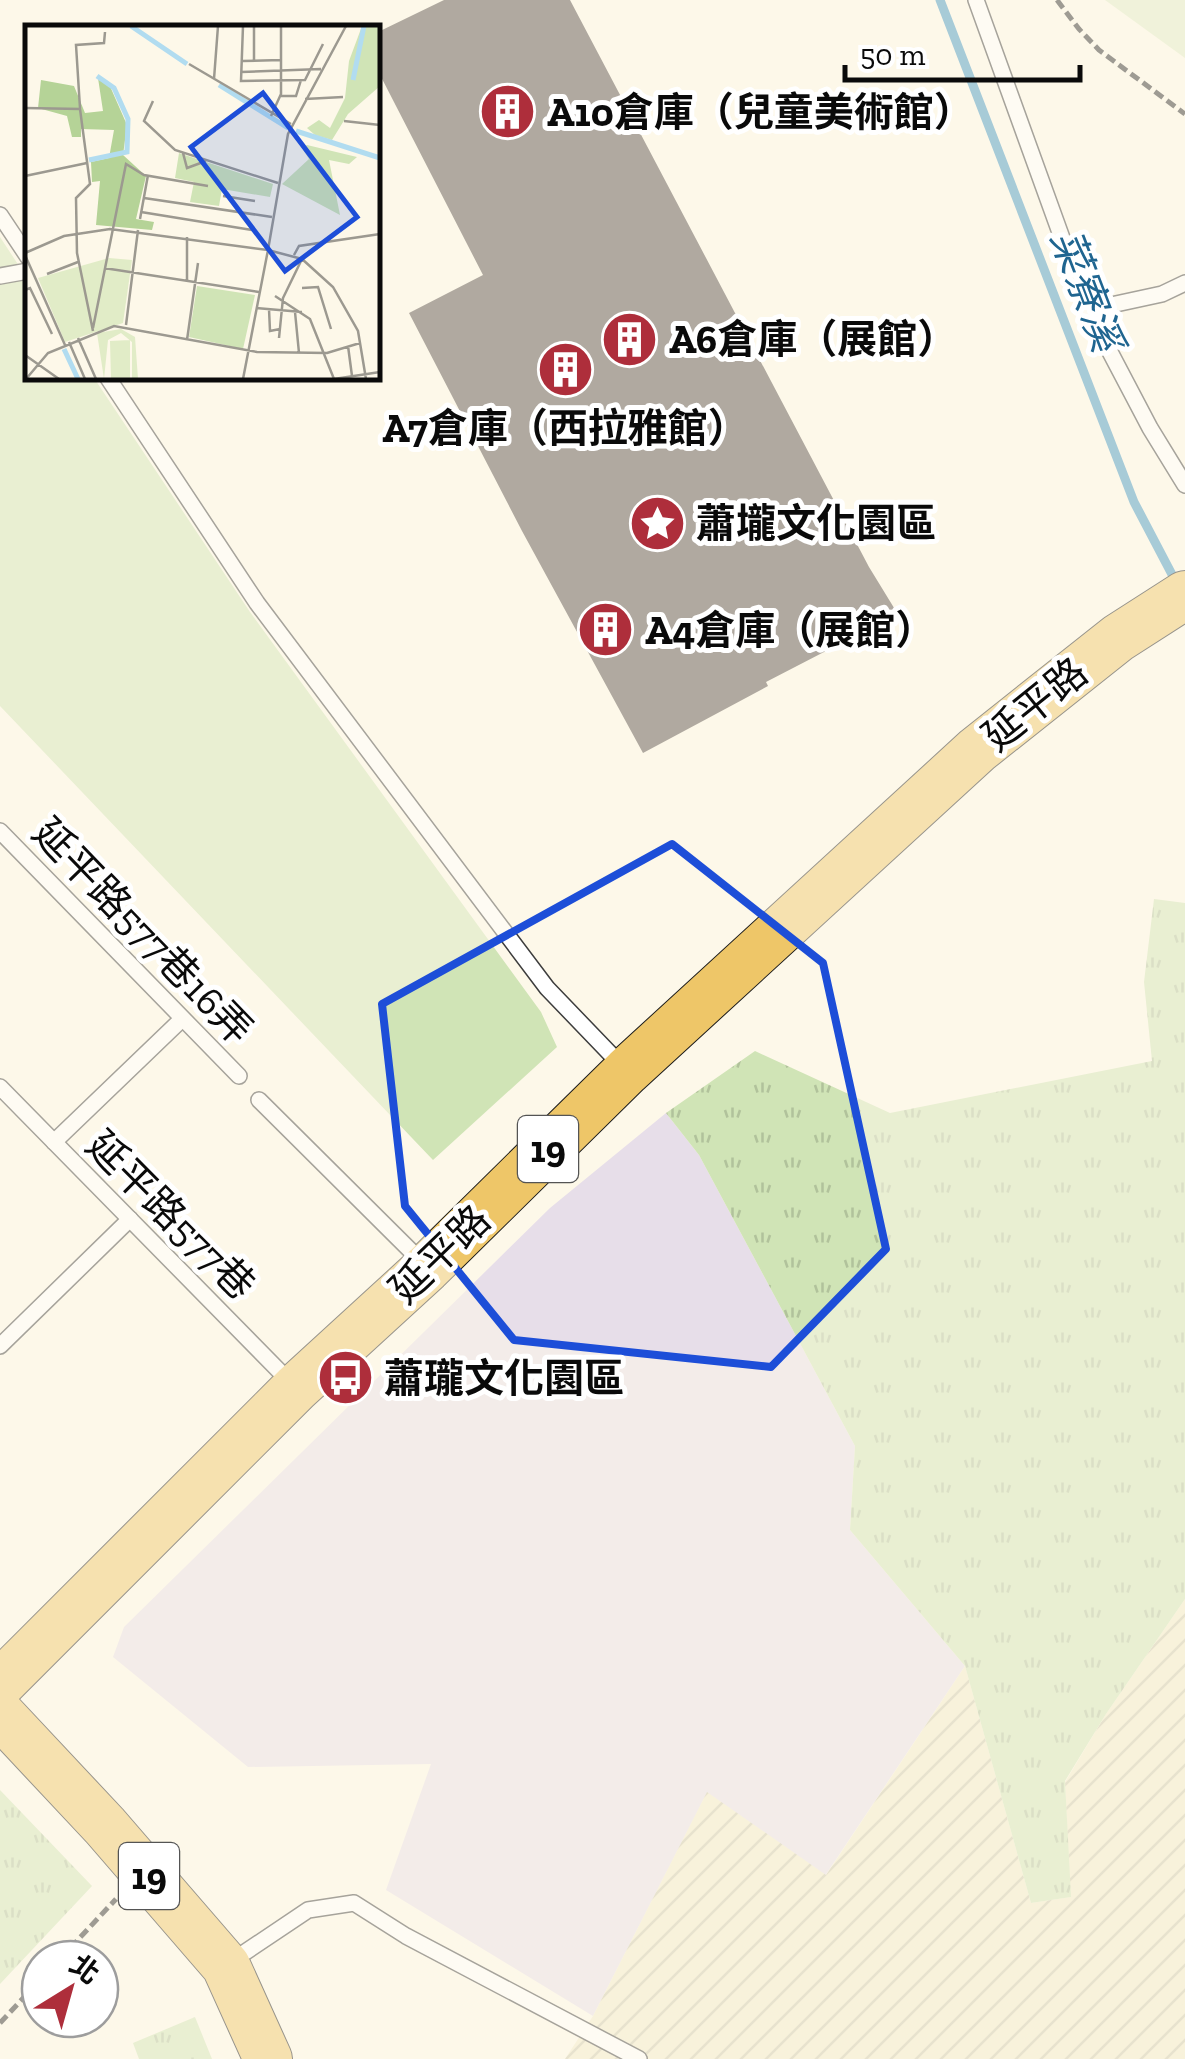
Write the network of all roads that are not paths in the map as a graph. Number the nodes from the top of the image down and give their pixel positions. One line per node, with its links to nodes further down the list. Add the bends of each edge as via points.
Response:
1 (976, 0): 7 (lane)
2 (0, 215): 3 (lane)
3 (25, 252)
4 (25, 272): 5 (lane)
5 (0, 276)
6 (1185, 283): 7 (lane)
7 (1088, 310): 9 (lane)
8 (109, 380): 15 (lane, via 257,603 547,988)
9 (1185, 486)
10 (1185, 595): 15 (main road, 延平路 / 19, via 1118,638 977,750)
11 (0, 831): 12 (lane, 延平路577巷16弄)
12 (12, 844): 13 (lane); 14 (lane, 延平路577巷16弄)
13 (0, 856)
14 (182, 1020): 16 (lane, 延平路577巷16弄); 19 (lane)
15 (627, 1071): 21 (main road, 延平路 / 19)
16 (239, 1076)
17 (0, 1087): 19 (lane, 延平路577巷)
18 (258, 1100): 21 (lane)
19 (54, 1142): 20 (lane, 延平路577巷)
20 (130, 1219): 22 (lane); 23 (lane, 延平路577巷)
21 (428, 1268): 23 (main road, 延平路 / 19)
22 (0, 1346)
23 (296, 1388): 24 (main road, 延平路 / 19)
24 (0, 1684)
25 (0, 1714): 26 (main road, 19)
26 (226, 1966): 27 (main road, 19); 28 (lane, via 308,1910 354,1903)
27 (268, 2059)
28 (638, 2059)

